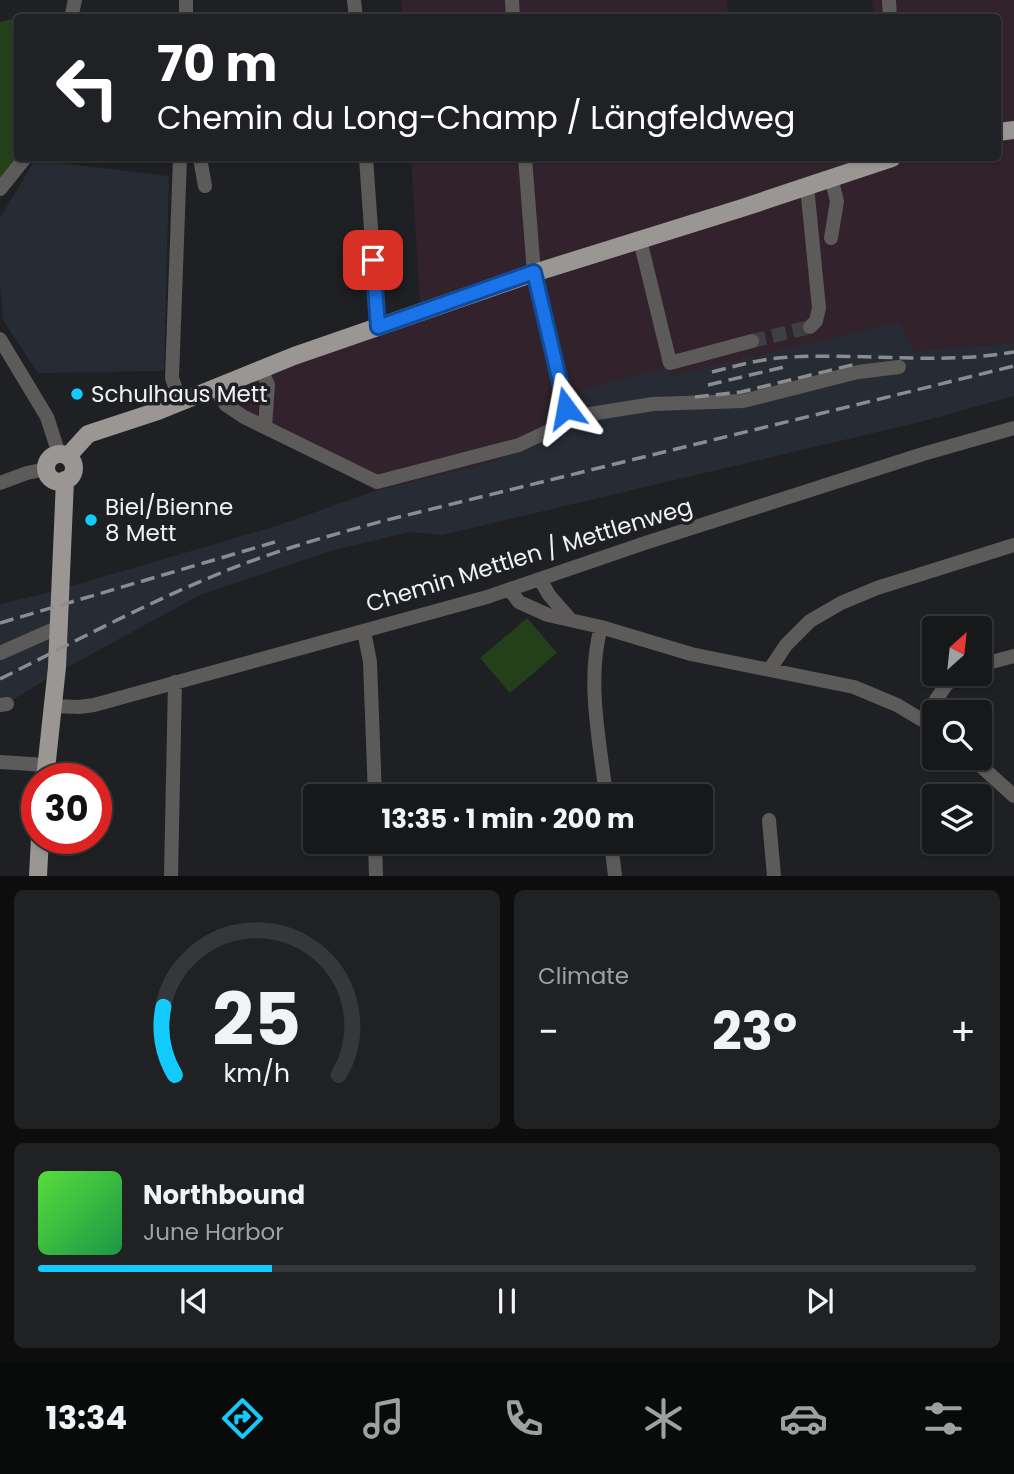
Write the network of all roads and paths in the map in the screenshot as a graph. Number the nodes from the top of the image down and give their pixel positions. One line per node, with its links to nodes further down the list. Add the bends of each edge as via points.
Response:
1 (23, 161): 10 (street)
2 (180, 161): 21 (street, via 172,378)
3 (201, 161): 8 (street)
4 (366, 161): 14 (street)
5 (525, 161): 13 (street)
6 (883, 161): 7 (main road)
7 (831, 178): 9 (main road); 11 (street, via 837,201)
8 (205, 186)
9 (807, 186): 12 (main road); 15 (street, via 820,308)
10 (0, 189)
11 (831, 238)
12 (640, 240): 13 (main road); 17 (street, via 670,363)
13 (534, 272): 14 (main road); 22 (street)
14 (378, 327): 19 (main road)
15 (810, 327)
16 (0, 339): 25 (street, via 47,417)
17 (752, 341)
18 (898, 368): 22 (street, via 858,372 743,401)
19 (261, 369): 20 (main road); 23 (street, via 268,385)
20 (214, 387): 21 (main road); 23 (street, via 226,405)
21 (180, 401): 25 (main road, via 88,434)
22 (566, 413): 23 (street, via 555,430 519,445 377,482)
23 (265, 427)
24 (1014, 428): 30 (street, Chemin Mettlen / Mettlenweg)
25 (63, 455): 26 (main road, via 49,458); 27 (main road, via 74,469)
26 (46, 469): 27 (main road, via 53,480); 28 (street)
27 (65, 480): 33 (main road)
28 (0, 484)
29 (1014, 545): 39 (street, via 841,603 810,621)
30 (540, 579): 31 (street, Chemin Mettlen / Mettlenweg); 32 (street)
31 (510, 590): 32 (street, via 533,610); 35 (street, Chemin Mettlen / Mettlenweg)
32 (570, 620): 34 (street)
33 (58, 627): 36 (street); 41 (main road)
34 (601, 627): 39 (street, via 691,654); 48 (street, via 596,645 596,699)
35 (364, 631): 40 (street, Chemin Mettlen / Mettlenweg); 47 (street, via 370,663)
36 (0, 653)
37 (1014, 656): 38 (street)
38 (992, 662)
39 (770, 669): 42 (street, via 853,687)
40 (175, 682): 41 (street, Chemin Mettlen / Mettlenweg, via 94,705); 55 (street)
41 (53, 706): 44 (main road)
42 (922, 719)
43 (0, 762): 45 (street)
44 (47, 763)
45 (21, 767)
46 (985, 770): 49 (street)
47 (375, 784)
48 (605, 784)
49 (1014, 796)
50 (769, 820): 58 (street)
51 (39, 854): 54 (main road)
52 (375, 854): 56 (street)
53 (612, 854): 57 (street)
54 (38, 876)
55 (171, 876)
56 (376, 876)
57 (615, 876)
58 (774, 876)

